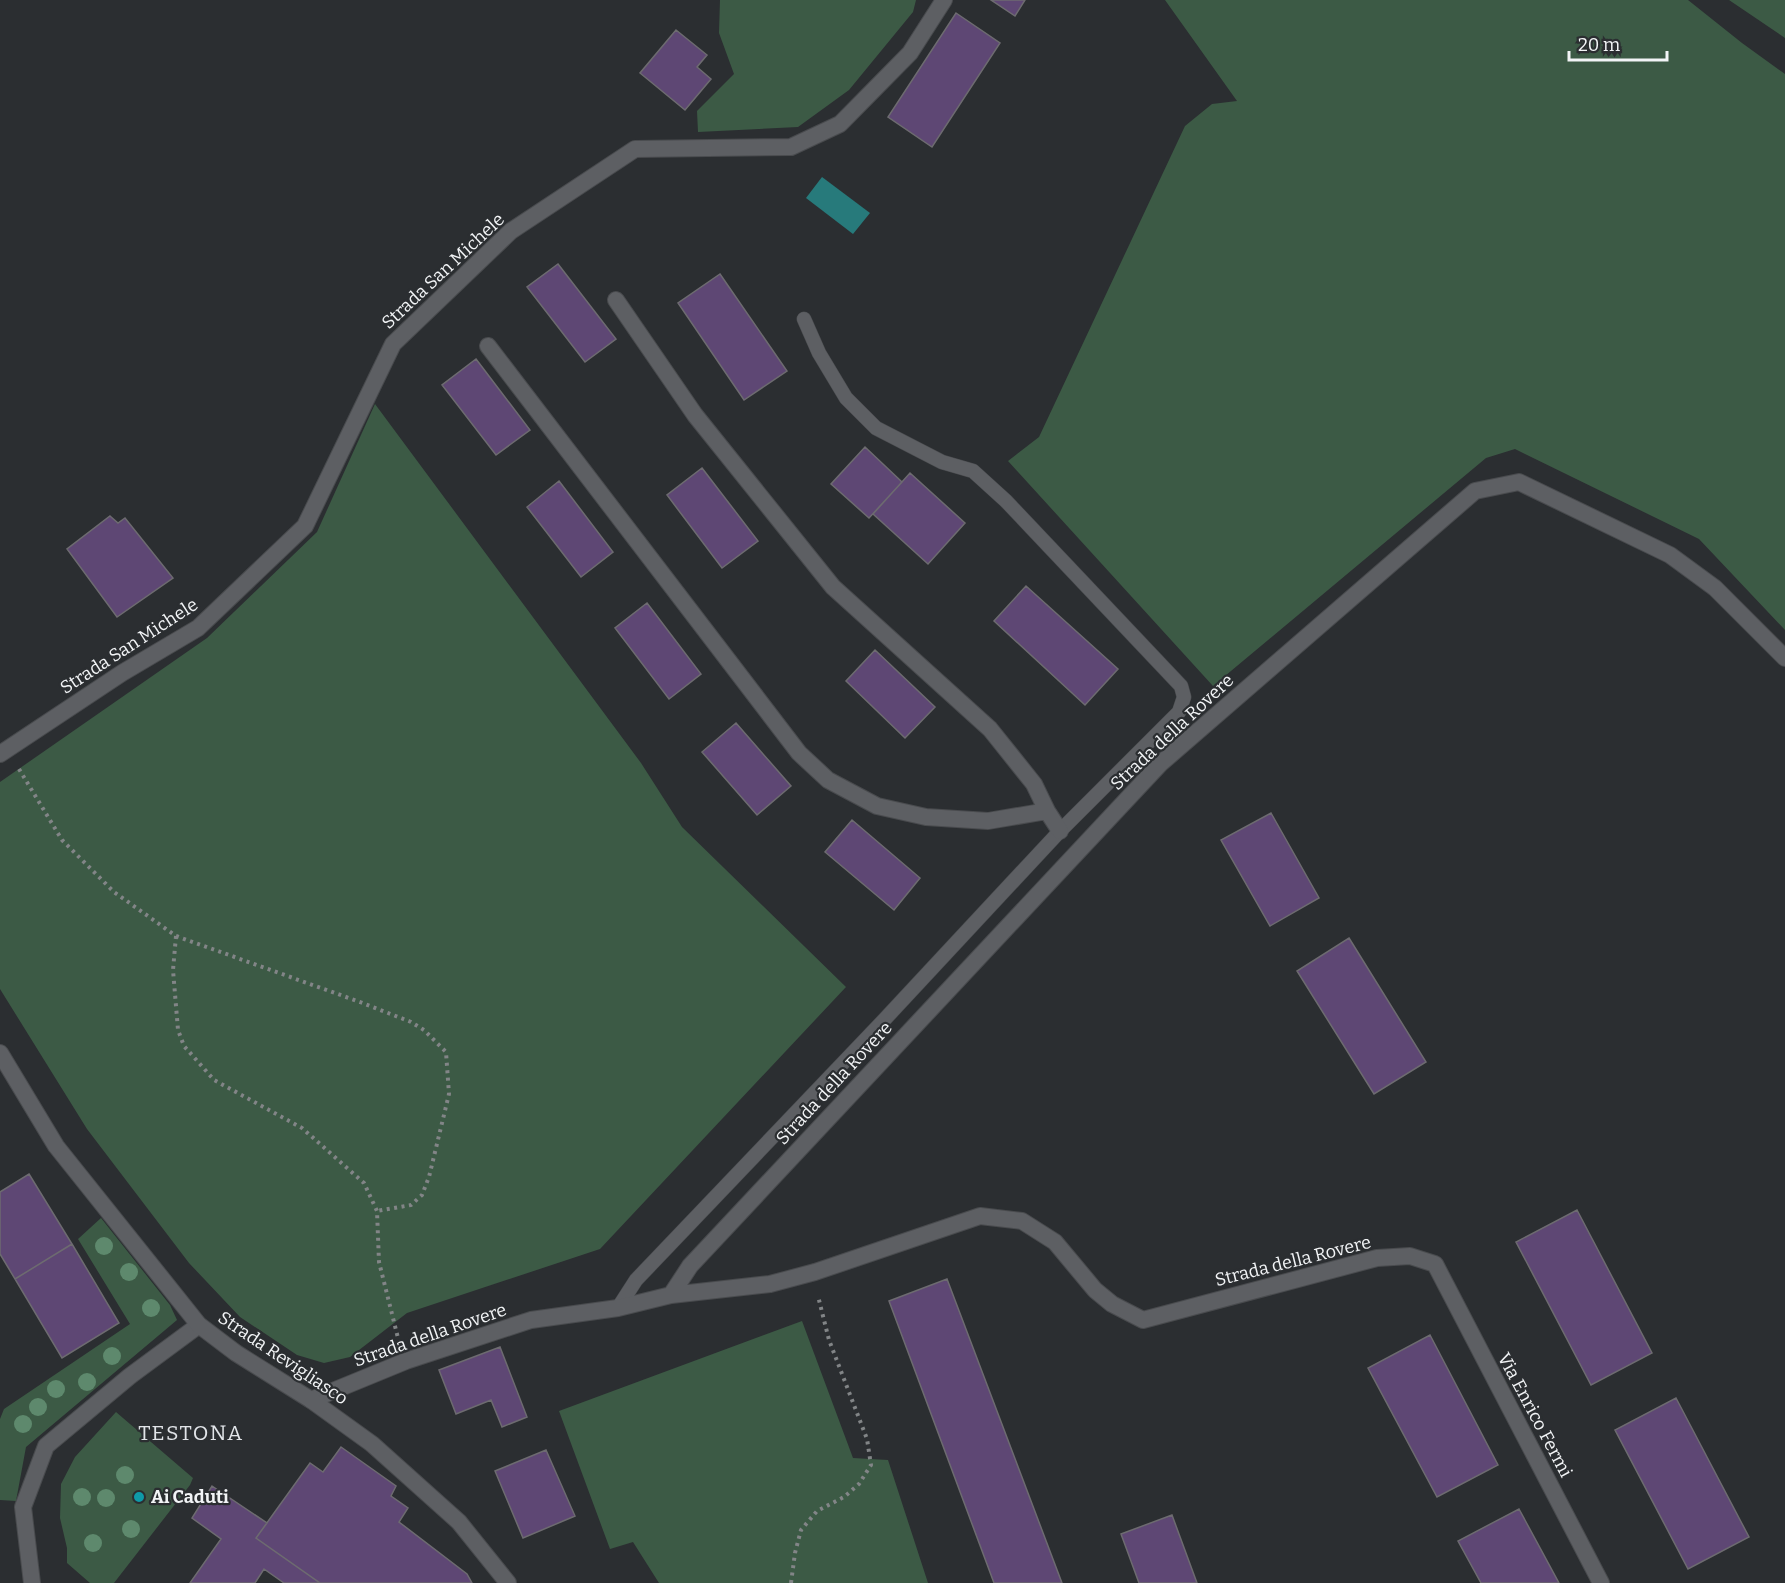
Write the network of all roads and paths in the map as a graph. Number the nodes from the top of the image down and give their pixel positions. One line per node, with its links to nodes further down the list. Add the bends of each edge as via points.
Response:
1 (944, 0): 6 (street, Strada San Michele, via 910,53 840,124 791,147 635,149 511,231 393,344 305,526 198,628 122,673)
2 (616, 300): 7 (street, via 695,415 833,587 990,729 1034,784)
3 (804, 319): 8 (lane, via 846,398 876,428 942,462 973,471 1181,686 1184,697 1179,712)
4 (488, 346): 7 (street, via 799,753 828,780 877,806 926,817 988,821)
5 (1785, 658): 14 (street, Strada della Rovere, via 1716,588 1670,555 1519,482 1475,491 1160,764 698,1257)
6 (4, 752): 9 (path, via 62,840 114,892)
7 (1047, 811): 8 (street)
8 (1060, 831): 15 (lane, via 636,1280)
9 (176, 936): 11 (path, via 173,970 178,1030 184,1046 214,1080 302,1128 364,1183); 11 (path, via 411,1022 446,1052 449,1094 422,1195 411,1205)
10 (0, 1053): 16 (street, Strada Revigliasco, via 56,1146)
11 (377, 1211): 17 (path, via 379,1262)
12 (1435, 1264): 13 (street, Strada della Rovere, via 1410,1256 1377,1258 1143,1320 1095,1290 1055,1242 1022,1221 980,1216); 22 (street, Via Enrico Fermi)
13 (815, 1272): 14 (street, Strada della Rovere, via 770,1284); 21 (path, via 829,1340 867,1439 871,1465 859,1484 817,1511 801,1530)
14 (670, 1295): 15 (street, Strada della Rovere)
15 (618, 1308): 17 (street, Strada della Rovere, via 531,1320)
16 (199, 1324): 18 (street, Strada Revigliasco, via 236,1353); 19 (street, via 46,1446 23,1507)
17 (406, 1361): 18 (street, Strada della Rovere)
18 (311, 1400): 20 (street, Strada Revigliasco, via 372,1444 459,1522)
19 (32, 1583)
20 (508, 1583)
21 (791, 1583)
22 (1601, 1583)

